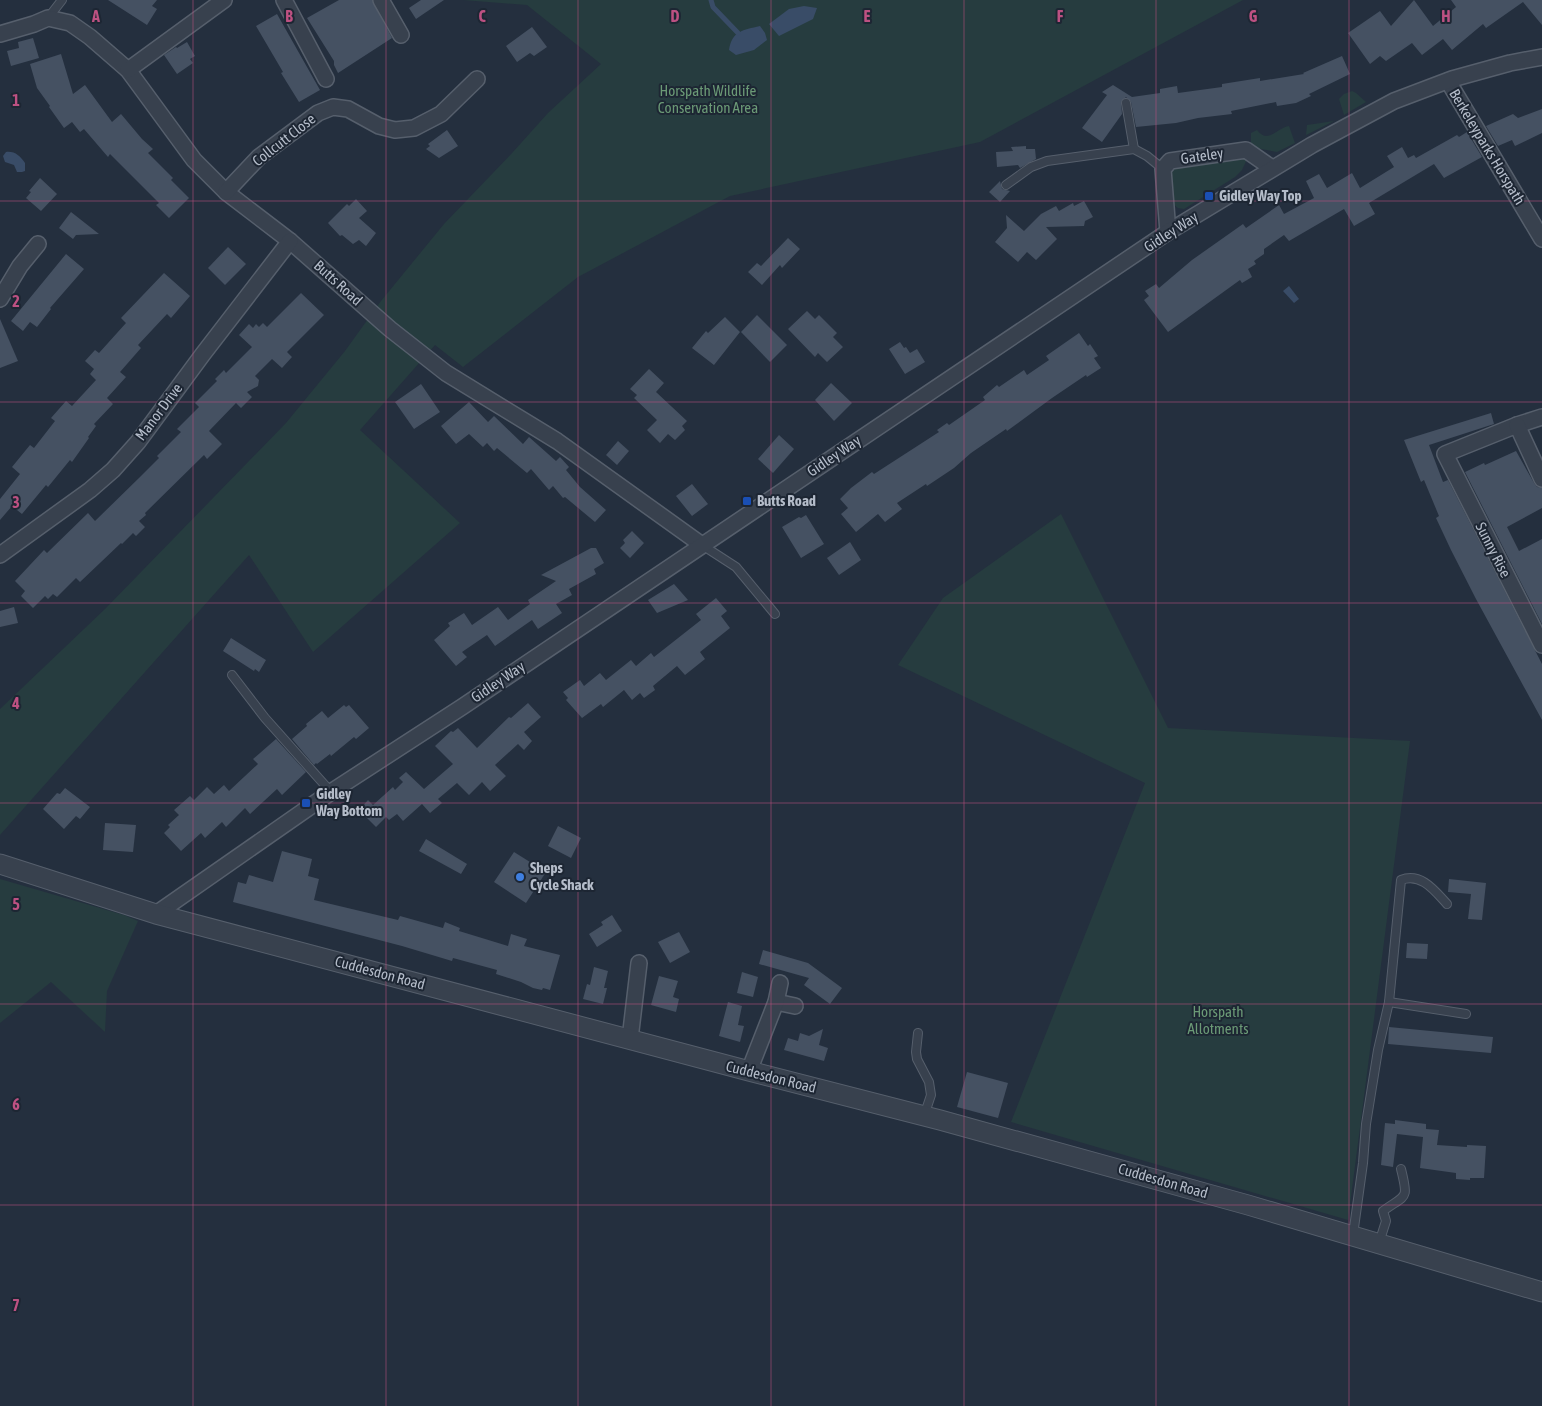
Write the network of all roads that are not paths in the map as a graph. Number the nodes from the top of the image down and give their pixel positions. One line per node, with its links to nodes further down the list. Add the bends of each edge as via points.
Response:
1 (62, 0): 5 (lane)
2 (224, 0): 9 (street)
3 (284, 0): 10 (street)
4 (381, 0): 7 (street)
5 (48, 18): 6 (street); 9 (street, Butts Road, via 70,23 90,36)
6 (0, 34)
7 (401, 36)
8 (1542, 56): 12 (street, Gidley Way)
9 (128, 70): 18 (street, Butts Road, via 194,160)
10 (326, 79)
11 (477, 79): 18 (street, Collcutt Close, via 442,114 414,128 395,130 379,126 348,109 333,107 318,113 260,157)
12 (1448, 81): 15 (street, Gidley Way, via 1394,101); 20 (street, Berkeleyparks Horspath)
13 (1126, 103): 14 (lane)
14 (1134, 149): 16 (lane); 17 (lane, via 1047,160)
15 (1272, 168): 16 (street, Gateley, via 1246,150 1170,161); 19 (street, Gidley Way)
16 (1163, 169): 19 (street, Gateley)
17 (1006, 185)
18 (226, 192): 21 (street, Butts Road)
19 (1168, 232): 27 (street, Gidley Way)
20 (1542, 239)
21 (290, 241): 27 (street, Butts Road, via 390,330 436,366 556,440); 28 (street, Manor Drive, via 138,442 113,470)
22 (38, 244): 23 (street)
23 (0, 299)
24 (1542, 417): 25 (street)
25 (1517, 425): 26 (street); 30 (street, Sunny Rise, via 1445,454)
26 (1542, 479)
27 (702, 545): 29 (lane, via 736,567); 32 (street, Gidley Way)
28 (0, 555)
29 (775, 614)
30 (1542, 645)
31 (232, 674): 32 (lane, via 264,718)
32 (331, 792): 35 (street, Gidley Way)
33 (0, 864): 35 (street, Cuddesdon Road)
34 (1447, 904): 39 (lane, via 1426,882 1401,880)
35 (156, 914): 43 (street, Cuddesdon Road)
36 (639, 963): 43 (street)
37 (780, 983): 38 (street)
38 (776, 1002): 40 (street); 44 (street)
39 (1389, 1002): 41 (lane); 47 (lane, via 1368,1114)
40 (795, 1006)
41 (1466, 1014)
42 (918, 1033): 45 (lane, via 916,1059 929,1082 931,1095)
43 (630, 1039): 44 (street, Cuddesdon Road)
44 (749, 1072): 45 (street, Cuddesdon Road)
45 (924, 1116): 47 (street, Cuddesdon Road)
46 (1401, 1169): 48 (lane, via 1406,1190 1404,1197 1383,1211 1386,1221)
47 (1353, 1237): 48 (street, Cuddesdon Road)
48 (1378, 1245): 49 (street, Cuddesdon Road)
49 (1542, 1292)

